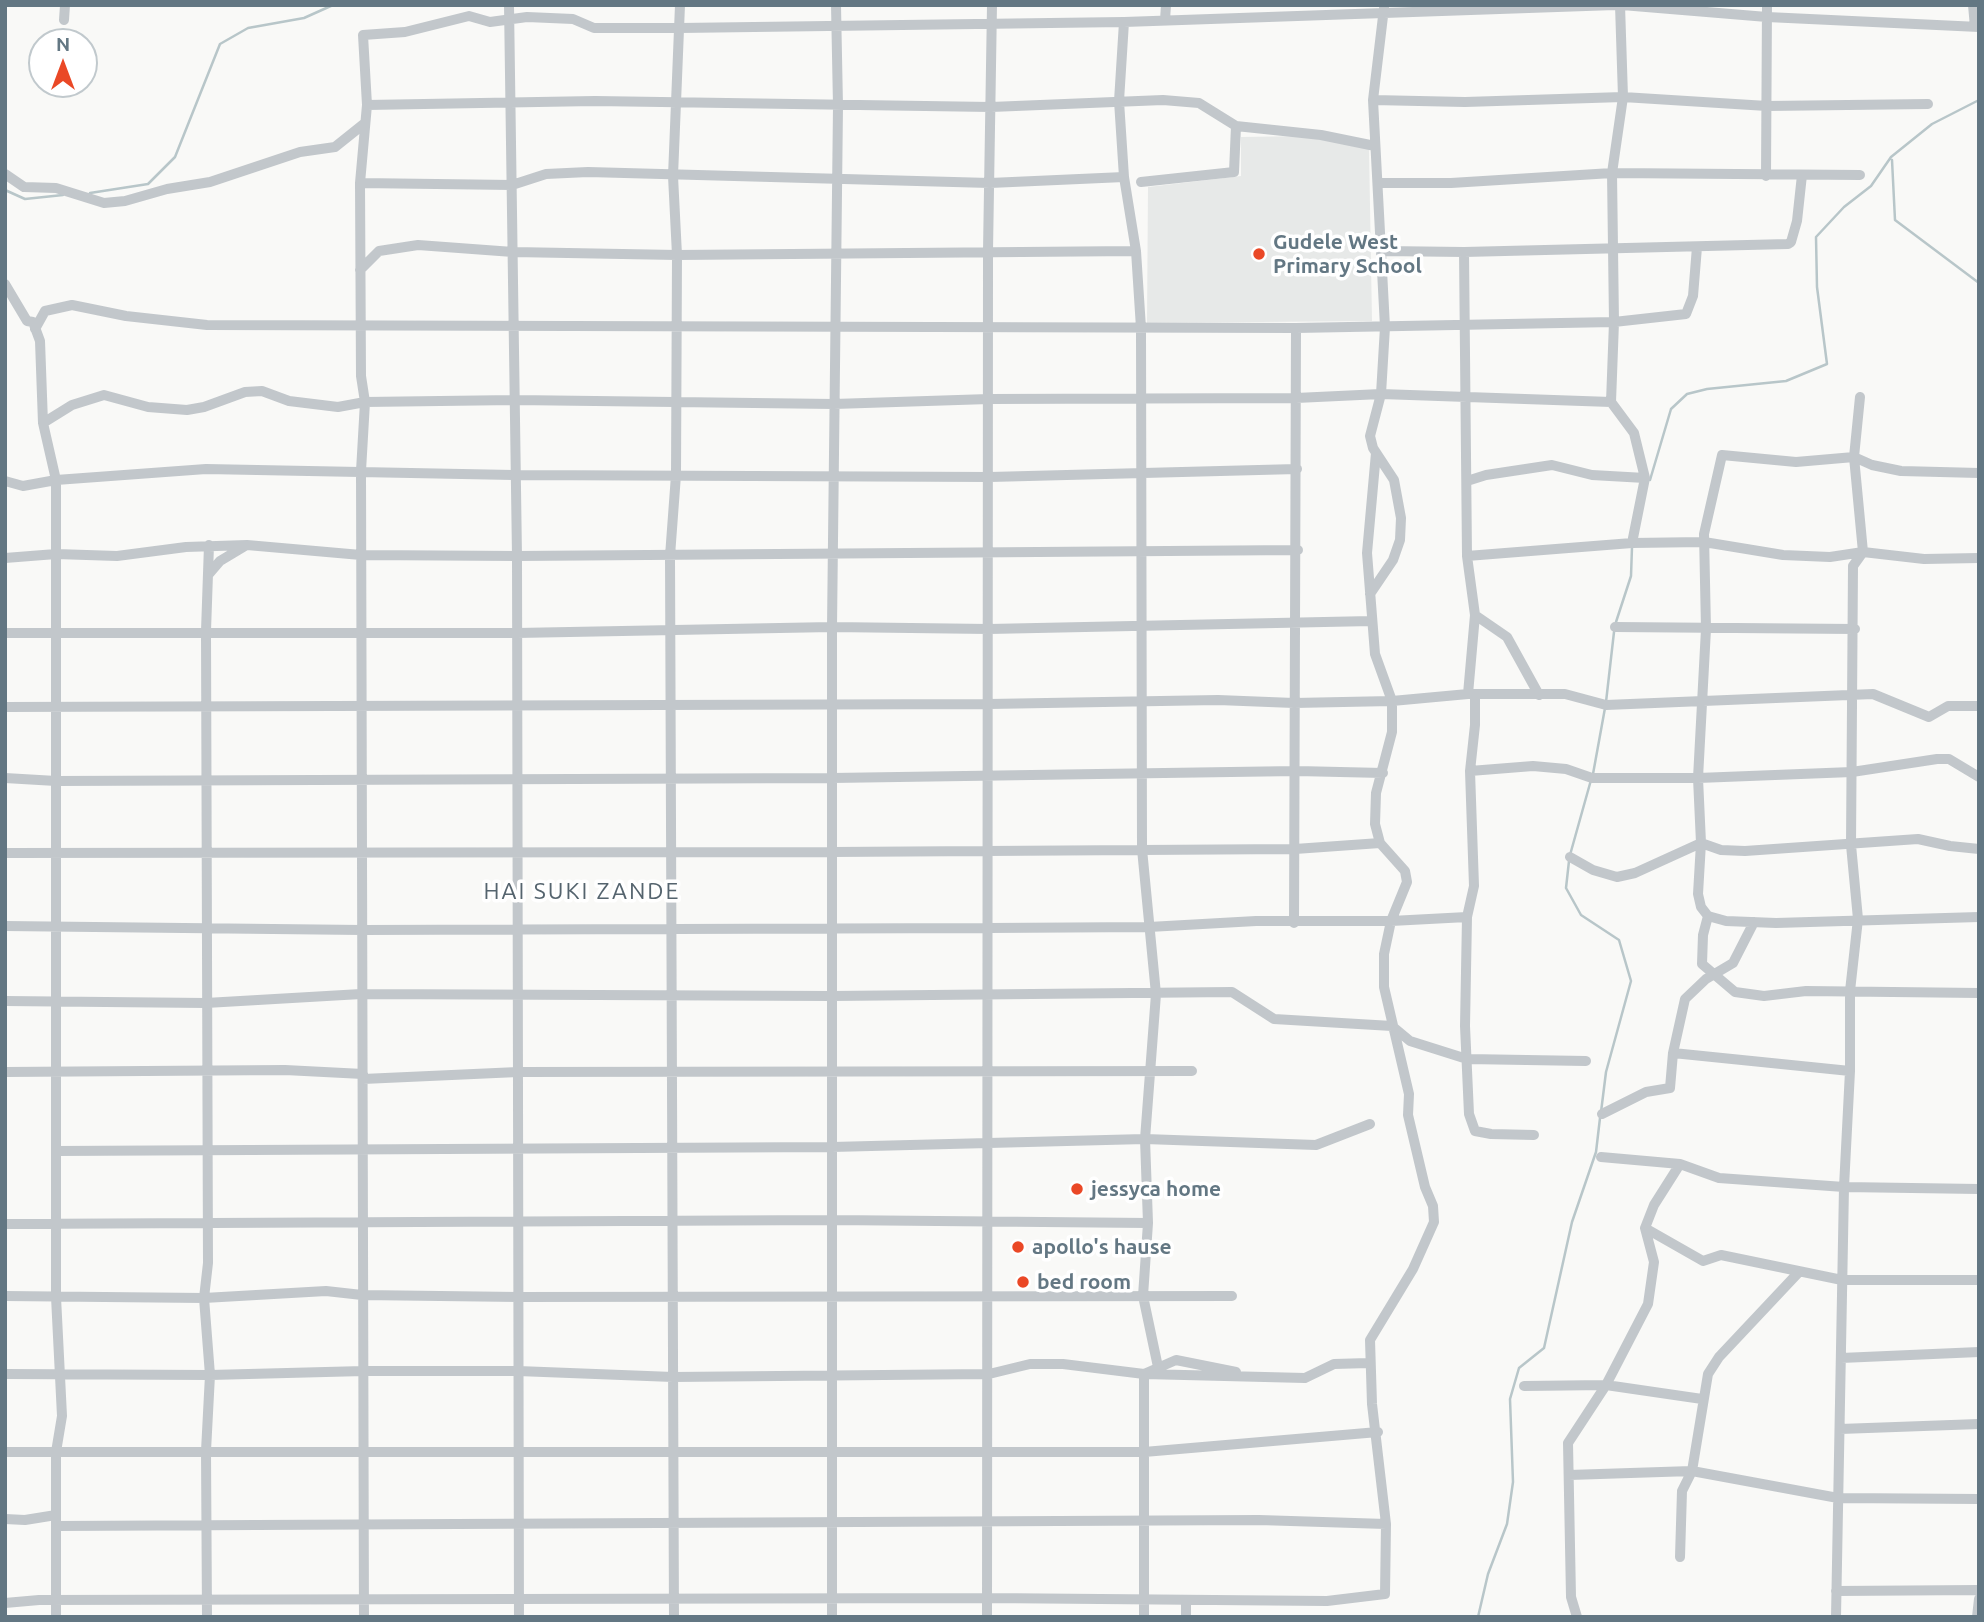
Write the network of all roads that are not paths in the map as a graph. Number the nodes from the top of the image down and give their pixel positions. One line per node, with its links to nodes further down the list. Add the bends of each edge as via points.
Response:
1 (65, 5): 13 (street)
2 (509, 5): 14 (street)
3 (680, 5): 20 (street)
4 (836, 5): 18 (street)
5 (992, 5): 16 (street)
6 (1166, 5): 15 (street)
7 (1619, 5): 10 (street); 11 (street); 21 (street)
8 (1802, 5): 12 (street)
9 (1973, 5): 19 (street)
10 (1384, 9): 15 (street); 22 (street)
11 (1767, 11): 12 (street); 29 (street)
12 (1802, 18): 19 (street)
13 (64, 20)
14 (510, 20): 20 (street, via 551,17 573,19 594,28); 25 (street, via 489,22 469,16 405,32 363,36); 26 (street)
15 (1165, 20): 17 (street)
16 (992, 22): 17 (street); 18 (street); 30 (street)
17 (1124, 22): 23 (street)
18 (836, 24): 20 (street); 28 (street)
19 (1977, 27)
20 (680, 28): 24 (street)
21 (1623, 97): 22 (street); 29 (street); 34 (street)
22 (1373, 100): 33 (street)
23 (1119, 101): 30 (street); 32 (street, via 1199,103); 40 (street)
24 (674, 103): 26 (street); 28 (street); 38 (street)
25 (367, 104): 26 (street); 31 (street)
26 (509, 104): 46 (street)
27 (1928, 104): 29 (street)
28 (838, 106): 30 (street); 41 (street)
29 (1767, 106): 39 (street)
30 (990, 107): 44 (street)
31 (365, 123): 35 (street, via 335,147 300,152 210,182 125,201 104,203 55,188 24,187); 43 (street)
32 (1236, 126): 33 (street); 42 (street, via 1234,172)
33 (1375, 146): 45 (street)
34 (1612, 173): 39 (street); 45 (street); 48 (street)
35 (5, 174)
36 (1802, 175): 37 (street); 39 (street); 47 (street, via 1791,242)
37 (1860, 175)
38 (673, 176): 41 (street); 46 (street, via 546,174); 55 (street)
39 (1766, 176)
40 (1124, 177): 44 (street); 50 (street)
41 (837, 181): 44 (street); 54 (street)
42 (1141, 182)
43 (360, 183): 46 (street); 56 (street)
44 (990, 183): 49 (street)
45 (1378, 183): 51 (street)
46 (512, 185): 52 (street)
47 (1697, 247): 48 (street); 58 (street, via 1693,296 1686,314)
48 (1614, 249): 53 (street); 58 (street)
49 (988, 251): 50 (street); 54 (street); 61 (street)
50 (1136, 251): 67 (street)
51 (1382, 251): 53 (street); 64 (street)
52 (513, 252): 55 (street); 56 (street, via 418,245 379,251); 60 (street)
53 (1464, 252): 59 (street)
54 (836, 254): 55 (street); 63 (street)
55 (677, 255): 66 (street)
56 (360, 270): 62 (street)
57 (5, 285): 65 (street)
58 (1614, 322): 59 (street); 77 (street)
59 (1463, 324): 64 (street); 70 (street)
60 (514, 325): 62 (street); 66 (street); 75 (street)
61 (989, 325): 63 (street); 67 (street); 74 (street)
62 (360, 326): 65 (street, via 207,325 72,305 45,311); 76 (street)
63 (835, 327): 66 (street); 79 (street)
64 (1385, 327): 68 (street); 69 (street)
65 (35, 328): 80 (street, via 42,358)
66 (677, 328): 78 (street)
67 (1141, 328): 68 (street); 72 (street)
68 (1296, 328): 73 (street)
69 (1381, 394): 70 (street); 73 (street); 81 (street, via 1370,429)
70 (1464, 397): 77 (street); 93 (street)
71 (1860, 397): 82 (street)
72 (1141, 398): 73 (street); 74 (street); 85 (street)
73 (1296, 398): 83 (street)
74 (989, 399): 79 (street); 90 (street)
75 (515, 400): 76 (street); 78 (street); 88 (street)
76 (365, 402): 80 (street, via 315,406 262,391 187,410 148,407 104,395 72,405); 84 (street)
77 (1611, 402): 91 (street, via 1634,433)
78 (676, 404): 79 (street); 89 (street)
79 (834, 404): 87 (street)
80 (43, 423): 92 (street)
81 (1376, 453): 113 (street, via 1367,553); 113 (street, via 1394,480 1401,517 1393,560)
82 (1854, 457): 86 (street, via 1901,471); 95 (street, via 1796,462 1722,455); 104 (street)
83 (1297, 469): 85 (street); 101 (street)
84 (361, 471): 88 (street); 92 (street, via 206,469); 106 (street)
85 (1142, 471): 90 (street); 102 (street)
86 (1979, 473)
87 (833, 474): 89 (street); 90 (street); 103 (street)
88 (513, 475): 89 (street); 107 (street)
89 (676, 475): 108 (street)
90 (990, 477): 100 (street)
91 (1644, 478): 93 (street, via 1592,475 1552,465); 96 (street)
92 (56, 480): 94 (street); 105 (street)
93 (1467, 481): 109 (street)
94 (8, 485)
95 (1704, 542): 96 (street); 104 (street, via 1783,555 1830,557); 121 (street)
96 (1632, 543): 109 (street)
97 (209, 545): 98 (street); 99 (street); 112 (street)
98 (247, 545): 106 (street); 112 (street)
99 (186, 547): 105 (street, via 117,556); 112 (street)
100 (990, 550): 102 (street); 103 (street); 120 (street)
101 (1298, 550): 102 (street); 116 (street)
102 (1141, 551): 117 (street)
103 (832, 552): 108 (street); 118 (street)
104 (1863, 552): 111 (street, via 1924,559); 122 (street, via 1853,566)
105 (56, 554): 110 (street); 127 (street)
106 (361, 555): 107 (street); 125 (street)
107 (517, 556): 108 (street); 128 (street)
108 (670, 556): 123 (street)
109 (1467, 556): 114 (street)
110 (5, 558)
111 (1979, 558)
112 (208, 572): 124 (street)
113 (1370, 594): 115 (street)
114 (1475, 615): 129 (street); 130 (street, via 1507,637)
115 (1372, 621): 116 (street); 133 (street, via 1375,654)
116 (1296, 622): 117 (street); 135 (street)
117 (1140, 625): 120 (street); 134 (street)
118 (832, 627): 120 (street); 123 (street); 136 (street)
119 (1615, 627): 121 (street)
120 (989, 629): 137 (street)
121 (1706, 629): 122 (street); 132 (street)
122 (1855, 629): 131 (street)
123 (670, 630): 128 (street); 140 (street)
124 (206, 631): 125 (street); 127 (street); 138 (street)
125 (361, 631): 128 (street); 139 (street)
126 (5, 633): 127 (street)
127 (56, 633): 144 (street)
128 (517, 633): 143 (street)
129 (1471, 694): 130 (street); 133 (street); 146 (street)
130 (1539, 695): 132 (street, via 1565,694 1606,705)
131 (1854, 695): 132 (street); 141 (street, via 1880,696 1920,716 1948,706); 148 (street)
132 (1702, 700): 155 (street)
133 (1392, 701): 135 (street); 149 (street, via 1392,732)
134 (1142, 703): 135 (street); 137 (street); 147 (street)
135 (1294, 703): 145 (street)
136 (832, 704): 137 (street); 140 (street); 154 (street)
137 (989, 705): 150 (street)
138 (206, 706): 139 (street); 144 (street); 156 (street)
139 (362, 706): 143 (street); 157 (street)
140 (670, 706): 143 (street); 151 (street)
141 (1979, 706)
142 (5, 707): 144 (street)
143 (517, 707): 158 (street)
144 (56, 708): 159 (street)
145 (1297, 771): 147 (street); 149 (street); 164 (street)
146 (1470, 771): 155 (street, via 1534,766 1566,769 1592,778); 176 (street, via 1474,886)
147 (1141, 772): 150 (street); 163 (street)
148 (1852, 772): 152 (street, via 1948,759); 155 (street); 162 (street)
149 (1382, 773): 160 (street, via 1375,811)
150 (990, 775): 154 (street); 166 (street)
151 (671, 777): 154 (street); 158 (street); 172 (street)
152 (1979, 777)
153 (5, 778): 159 (street)
154 (832, 778): 168 (street)
155 (1698, 778): 161 (street)
156 (206, 779): 157 (street); 159 (street); 173 (street)
157 (362, 779): 158 (street); 171 (street)
158 (517, 779): 167 (street)
159 (56, 781): 170 (street)
160 (1380, 843): 164 (street); 179 (street, via 1405,872 1407,883)
161 (1701, 843): 162 (street, via 1745,851); 174 (street, via 1626,876 1606,874); 175 (street, via 1698,894)
162 (1851, 845): 165 (street, via 1918,839); 178 (street)
163 (1142, 849): 164 (street); 166 (street); 184 (street)
164 (1295, 849): 181 (street)
165 (1979, 849)
166 (988, 850): 168 (street); 187 (street)
167 (517, 852): 171 (street); 172 (street); 185 (street)
168 (832, 852): 172 (street); 183 (street)
169 (5, 853): 170 (street)
170 (56, 853): 173 (street); 188 (street)
171 (362, 853): 173 (street); 190 (street)
172 (671, 853): 186 (street)
173 (206, 855): 189 (street)
174 (1570, 857)
175 (1708, 916): 180 (street); 191 (street, via 1702,964)
176 (1467, 917): 179 (street); 205 (street)
177 (1979, 917): 178 (street)
178 (1858, 919): 180 (street); 192 (street)
179 (1391, 922): 181 (street); 203 (street, via 1384,954 1384,987)
180 (1754, 922): 191 (street, via 1733,963)
181 (1294, 923): 184 (street)
182 (5, 926): 188 (street)
183 (832, 926): 186 (street); 187 (street); 198 (street)
184 (1149, 927): 187 (street); 195 (street)
185 (517, 928): 186 (street); 190 (street); 197 (street)
186 (671, 928): 196 (street)
187 (989, 928): 199 (street)
188 (56, 929): 189 (street); 201 (street)
189 (206, 929): 190 (street); 202 (street)
190 (362, 930): 193 (street)
191 (1714, 975): 192 (street, via 1728,989 1746,995); 204 (street, via 1685,999)
192 (1850, 991): 194 (street); 211 (street)
193 (361, 993): 197 (street); 202 (street); 217 (street)
194 (1979, 993)
195 (1156, 994): 199 (street); 203 (street, via 1232,992 1274,1018); 207 (street)
196 (672, 995): 197 (street); 198 (street); 215 (street)
197 (518, 996): 213 (street)
198 (832, 996): 199 (street); 216 (street)
199 (988, 996): 209 (street)
200 (5, 1001): 201 (street)
201 (56, 1002): 202 (street); 214 (street)
202 (206, 1003): 208 (street)
203 (1392, 1026): 205 (street, via 1410,1041); 258 (street, via 1434,1222 1413,1269 1370,1340)
204 (1673, 1053): 211 (street); 218 (street, via 1670,1088 1646,1093)
205 (1467, 1059): 206 (street); 220 (street, via 1469,1114 1475,1131)
206 (1586, 1061)
207 (1151, 1070): 209 (street); 210 (street); 221 (street)
208 (206, 1071): 214 (street); 217 (street, via 285,1070); 228 (street)
209 (989, 1071): 216 (street); 222 (street)
210 (1192, 1071)
211 (1850, 1071): 231 (street)
212 (5, 1072): 214 (street)
213 (518, 1072): 215 (street); 217 (street); 226 (street)
214 (56, 1073): 227 (street)
215 (672, 1073): 216 (street); 223 (street)
216 (832, 1073): 224 (street)
217 (363, 1076): 225 (street)
218 (1602, 1114)
219 (1370, 1124): 221 (street, via 1315,1145)
220 (1534, 1135)
221 (1146, 1139): 222 (street); 238 (street)
222 (988, 1143): 224 (street); 237 (street)
223 (672, 1146): 224 (street); 226 (street); 236 (street)
224 (832, 1147): 233 (street)
225 (363, 1149): 226 (street); 228 (street); 235 (street)
226 (518, 1149): 234 (street)
227 (56, 1151): 228 (street); 241 (street)
228 (206, 1151): 240 (street)
229 (1601, 1157): 230 (street)
230 (1680, 1164): 231 (street, via 1719,1178); 242 (street)
231 (1844, 1187): 232 (street); 244 (street)
232 (1979, 1189)
233 (832, 1220): 236 (street); 237 (street); 247 (street)
234 (518, 1221): 235 (street); 236 (street); 253 (street)
235 (363, 1222): 240 (street); 246 (street)
236 (673, 1222): 254 (street)
237 (988, 1223): 238 (street); 249 (street)
238 (1149, 1223): 250 (street)
239 (5, 1224): 241 (street)
240 (206, 1224): 241 (street); 255 (street)
241 (56, 1225): 252 (street)
242 (1645, 1228): 243 (street, via 1703,1261 1721,1255); 270 (street, via 1652,1246 1653,1284 1648,1304)
243 (1798, 1273): 244 (street); 272 (street, via 1719,1357 1708,1374)
244 (1842, 1280): 245 (street); 257 (street)
245 (1979, 1280)
246 (362, 1295): 253 (street); 255 (street, via 326,1291); 260 (street)
247 (832, 1295): 249 (street); 254 (street); 264 (street)
248 (5, 1296): 252 (street)
249 (988, 1296): 250 (street); 265 (street)
250 (1143, 1296): 251 (street); 259 (street)
251 (1232, 1296)
252 (56, 1297): 255 (street); 263 (street)
253 (518, 1297): 254 (street); 261 (street)
254 (673, 1297): 269 (street)
255 (204, 1298): 268 (street)
256 (1979, 1352): 257 (street)
257 (1841, 1358): 274 (street)
258 (1369, 1363): 267 (street, via 1334,1364 1305,1378); 275 (street)
259 (1158, 1367): 266 (street); 267 (street, via 1176,1360 1194,1361)
260 (363, 1371): 261 (street); 268 (street); 280 (street)
261 (519, 1371): 269 (street); 281 (street)
262 (5, 1374): 263 (street)
263 (60, 1374): 268 (street); 283 (street, via 62,1416)
264 (833, 1374): 265 (street); 269 (street); 278 (street)
265 (989, 1374): 266 (street, via 1030,1364); 276 (street)
266 (1144, 1374): 267 (street); 284 (street)
267 (1242, 1374)
268 (210, 1375): 279 (street)
269 (673, 1377): 277 (street)
270 (1606, 1385): 271 (street); 272 (street); 286 (street, via 1568,1443)
271 (1524, 1386)
272 (1702, 1399): 285 (street)
273 (1979, 1424): 274 (street)
274 (1840, 1429): 287 (street)
275 (1378, 1432): 284 (street); 295 (street)
276 (988, 1449): 278 (street); 284 (street); 294 (street)
277 (673, 1450): 278 (street); 281 (street); 292 (street)
278 (832, 1450): 293 (street)
279 (206, 1451): 280 (street); 283 (street); 298 (street)
280 (364, 1451): 281 (street); 296 (street)
281 (519, 1451): 297 (street)
282 (5, 1452): 283 (street)
283 (56, 1452): 290 (street)
284 (1144, 1452): 291 (street)
285 (1692, 1471): 286 (street); 287 (street); 299 (street, via 1682,1491)
286 (1569, 1475): 322 (street, via 1571,1597)
287 (1838, 1498): 288 (street); 301 (street)
288 (1979, 1499)
289 (5, 1519): 290 (street)
290 (56, 1521): 298 (street); 310 (street)
291 (1144, 1523): 294 (street); 295 (street); 311 (street)
292 (674, 1524): 293 (street); 297 (street); 304 (street)
293 (832, 1524): 294 (street); 305 (street)
294 (988, 1524): 302 (street)
295 (1386, 1524): 309 (street, via 1385,1594 1327,1601)
296 (364, 1525): 297 (street); 298 (street); 308 (street)
297 (519, 1525): 303 (street)
298 (206, 1526): 307 (street)
299 (1680, 1557)
300 (1979, 1590): 301 (street)
301 (1836, 1591): 323 (street)
302 (987, 1598): 305 (street); 311 (street); 319 (street)
303 (519, 1599): 304 (street); 308 (street); 316 (street)
304 (674, 1599): 305 (street); 317 (street)
305 (832, 1599): 318 (street)
306 (1979, 1599): 324 (street)
307 (207, 1600): 308 (street); 310 (street); 314 (street)
308 (364, 1600): 315 (street)
309 (1186, 1600): 311 (street); 321 (street)
310 (56, 1601): 312 (street); 313 (street)
311 (1144, 1601): 320 (street)
312 (5, 1602)
313 (56, 1617)
314 (207, 1617)
315 (364, 1617)
316 (519, 1617)
317 (674, 1617)
318 (832, 1617)
319 (987, 1617)
320 (1144, 1617)
321 (1186, 1617)
322 (1577, 1617)
323 (1836, 1617)
324 (1977, 1617)

